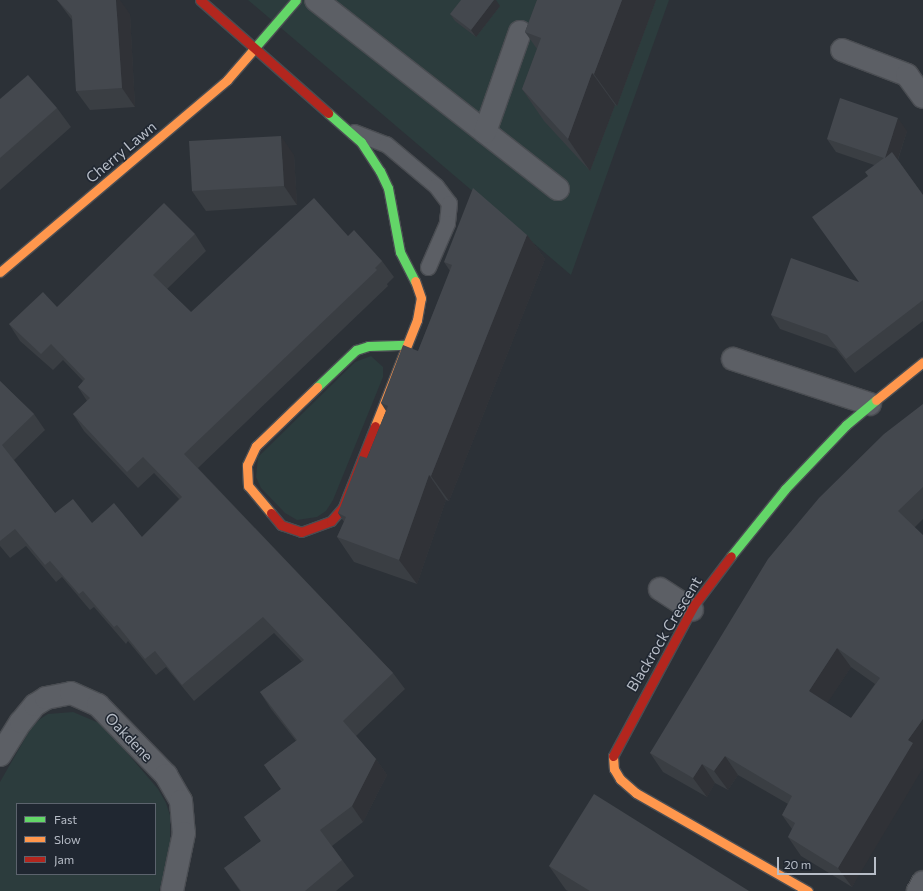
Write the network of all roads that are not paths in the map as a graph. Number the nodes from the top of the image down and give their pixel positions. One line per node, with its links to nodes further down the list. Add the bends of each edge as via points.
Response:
1 (200, 0): 5 (street)
2 (296, 0): 5 (street, Cherry Lawn)
3 (316, 0): 9 (street)
4 (520, 32): 9 (street)
5 (255, 48): 8 (street); 12 (street, Cherry Lawn, via 222,85)
6 (842, 50): 7 (street, via 907,75)
7 (923, 97)
8 (349, 130): 11 (lane, via 386,144 436,186 449,203 447,223); 13 (street, via 380,171 388,188 400,252 419,288 417,320)
9 (485, 132): 10 (street)
10 (558, 189)
11 (428, 267)
12 (0, 272)
13 (406, 345): 13 (street, via 368,346 356,350 256,446 247,465 248,486 281,525 301,532 313,529 331,521 343,507)
14 (733, 359): 16 (street)
15 (923, 362): 16 (street, Blackrock Crescent)
16 (870, 404): 18 (street, Blackrock Crescent, via 785,489 728,559)
17 (660, 589): 18 (street)
18 (692, 610): 22 (street, Blackrock Crescent, via 619,740 612,756 614,769 620,779 636,793)
19 (0, 755): 21 (street, Oakdene, via 21,722 35,705 46,698 71,693 98,704 166,775 181,802 184,832)
20 (923, 882): 23 (street)
21 (172, 891)
22 (808, 891)
23 (918, 891)

